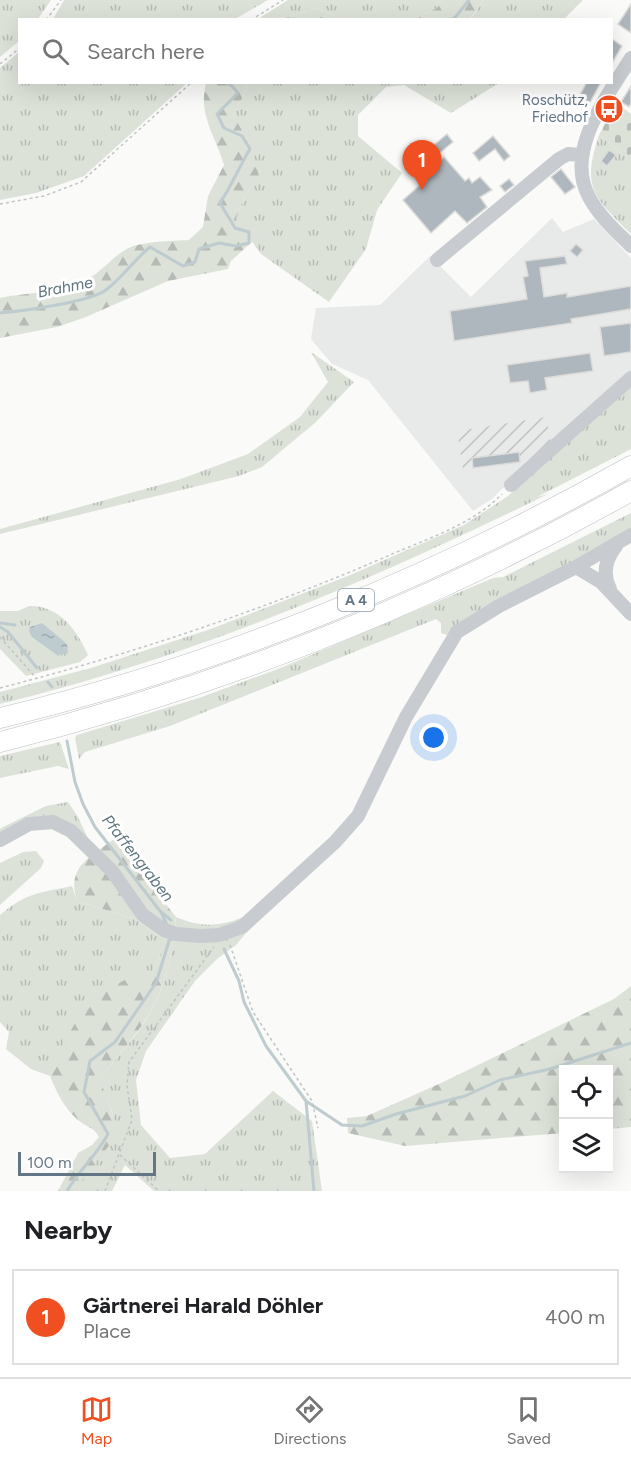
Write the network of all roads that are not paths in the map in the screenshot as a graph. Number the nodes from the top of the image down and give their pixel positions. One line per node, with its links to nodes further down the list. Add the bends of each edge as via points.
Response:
1 (631, 58): 2 (street)
2 (581, 154): 3 (street, via 582,180 588,195 602,217); 4 (street, via 559,159)
3 (631, 246)
4 (437, 260)
5 (631, 378): 7 (street)
6 (631, 466): 14 (highway, A 4, via 458,554 336,609 227,650 67,702)
7 (511, 485)
8 (631, 491): 15 (highway, A 4, via 532,544 381,614 208,682)
9 (631, 535): 10 (street)
10 (618, 543): 11 (street); 12 (street, via 606,567 606,580)
11 (576, 567): 12 (street, via 592,575); 16 (street, via 457,632 406,717 358,816 242,927 222,934 176,934 154,924 143,915 112,871 71,831 53,822 29,824)
12 (614, 596): 13 (street)
13 (631, 614)
14 (0, 718)
15 (0, 742)
16 (0, 840)

